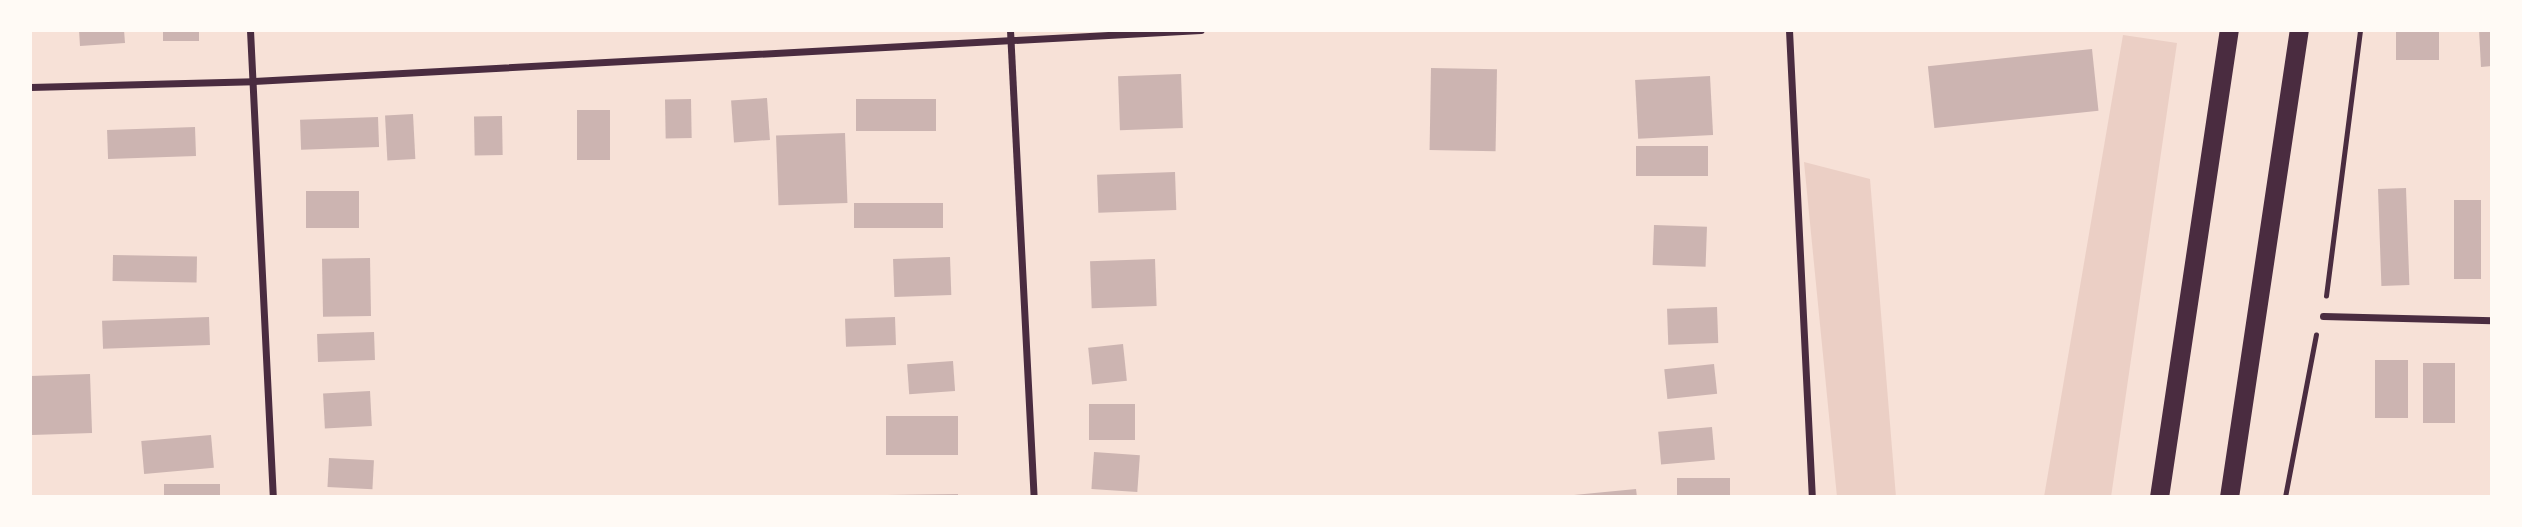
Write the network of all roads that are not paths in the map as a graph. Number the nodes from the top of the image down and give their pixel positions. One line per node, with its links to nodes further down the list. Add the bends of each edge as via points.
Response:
1 (250, 30): 8 (street)
2 (1010, 30): 7 (street)
3 (1201, 30): 7 (street)
4 (1789, 30): 14 (street)
5 (2299, 30): 16 (highway)
6 (2228, 37): 15 (highway)
7 (1011, 40): 8 (street); 13 (street)
8 (253, 81): 9 (street); 12 (street)
9 (30, 87)
10 (2323, 316): 11 (street)
11 (2492, 320)
12 (273, 497)
13 (1034, 497)
14 (1812, 497)
15 (2159, 497)
16 (2229, 497)

